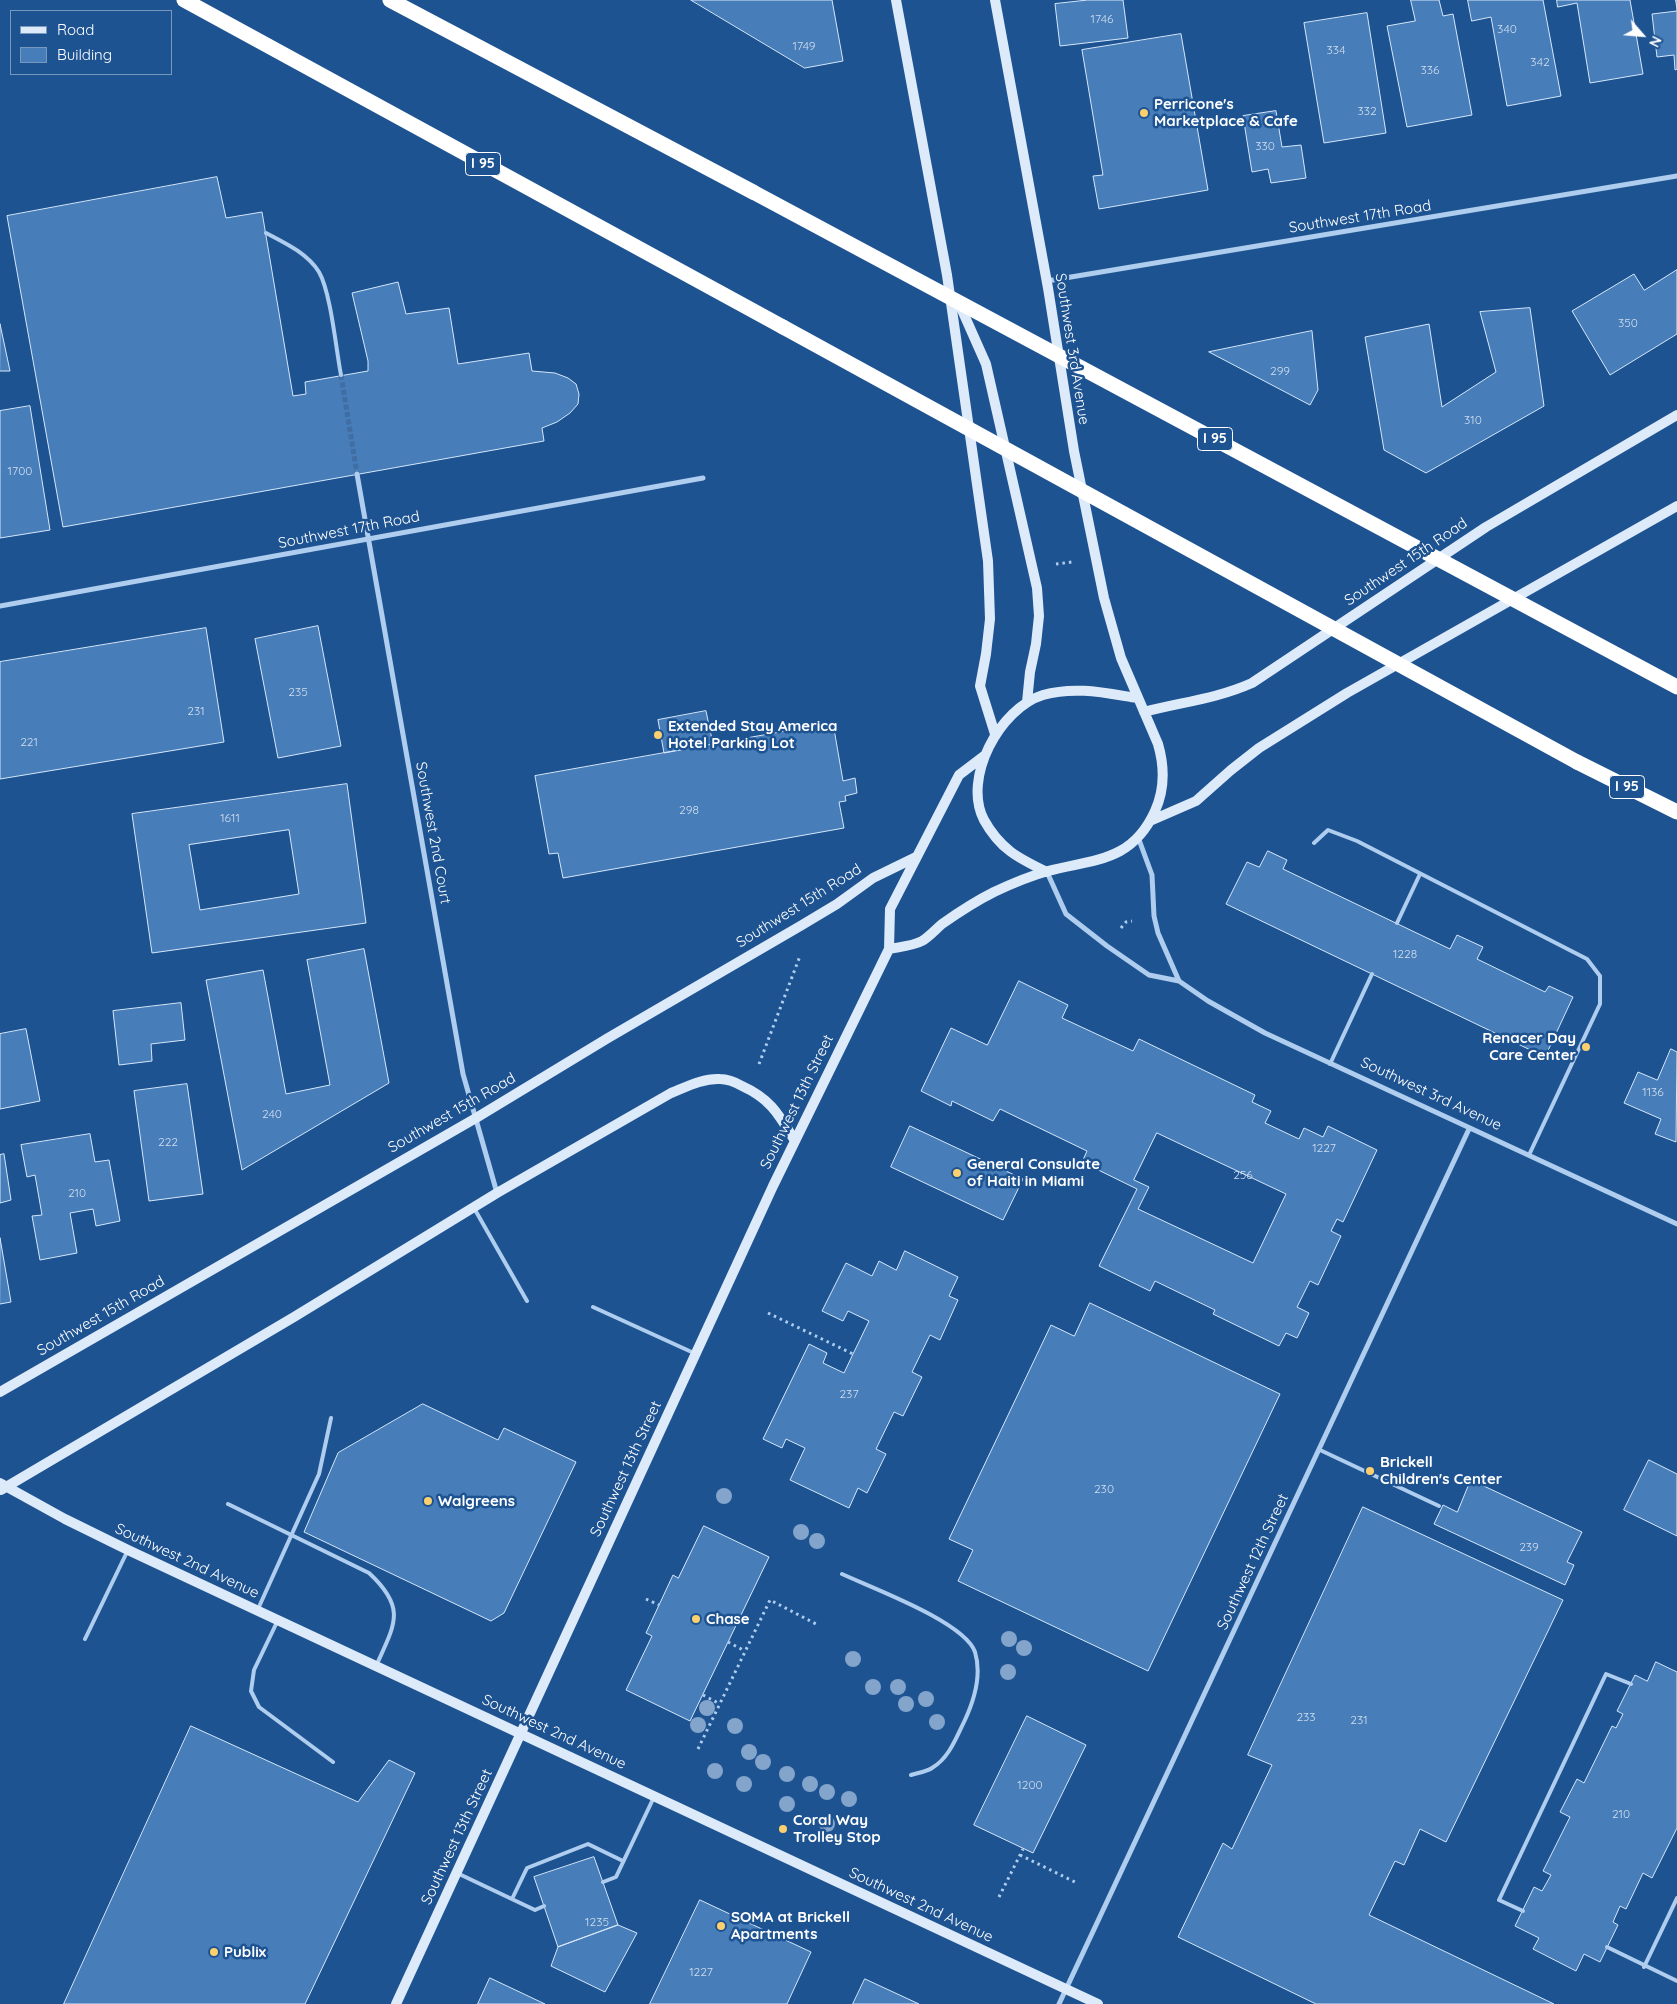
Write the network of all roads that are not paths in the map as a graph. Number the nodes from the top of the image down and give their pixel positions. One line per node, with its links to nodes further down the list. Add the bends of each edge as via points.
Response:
1 (184, 0): 22 (highway, I 95, bridge, via 1578,762)
2 (390, 0): 16 (highway, I 95, bridge)
3 (896, 0): 7 (street)
4 (995, 0): 8 (street, Southwest 3rd Avenue)
5 (1677, 176): 8 (street, Southwest 17th Road)
6 (266, 234): 9 (lane, via 301,253 319,272 328,299)
7 (947, 275): 18 (street, via 986,364 1035,580 1038,616); 20 (street, via 988,561 990,619 980,686)
8 (1046, 281): 17 (street, Southwest 3rd Avenue, via 1074,451 1104,598 1118,649)
9 (341, 375)
10 (1677, 415): 19 (street, Southwest 15th Road, via 1486,527 1252,683 1212,698)
11 (357, 474): 14 (street, Southwest 2nd Court)
12 (703, 478): 14 (street, Southwest 17th Road)
13 (1677, 506): 23 (street, via 1347,693 1259,748 1196,801)
14 (369, 539): 15 (street, Southwest 17th Road); 34 (street, Southwest 2nd Court, via 462,1065)
15 (0, 606)
16 (1677, 687)
17 (1137, 698): 18 (street, via 1077,690 1061,691); 19 (street, Southwest 3rd Avenue)
18 (1027, 702): 20 (street, via 1011,714)
19 (1144, 712): 23 (street, Southwest 3rd Avenue, via 1158,744 1164,769 1162,793)
20 (995, 734): 21 (street)
21 (984, 756): 26 (street, Southwest 13th Street, via 959,775); 27 (street, via 978,787 978,804 983,819 1015,857)
22 (1677, 812)
23 (1150, 821): 24 (street, Southwest 3rd Avenue)
24 (1138, 838): 27 (street, via 1099,861); 32 (street, via 1152,875 1158,934)
25 (1314, 843): 28 (lane, via 1328,830 1357,841)
26 (916, 857): 30 (street, Southwest 13th Street, via 890,909); 34 (street, Southwest 15th Road, via 872,878 837,904)
27 (1047, 872): 30 (street, via 978,900 948,919 923,941); 32 (street, Southwest 3rd Avenue, via 1066,914 1149,975)
28 (1420, 874): 29 (lane); 37 (lane, via 1587,960 1600,976 1600,1004)
29 (1396, 923)
30 (889, 949): 36 (street, Southwest 13th Street)
31 (1372, 974): 33 (lane)
32 (1179, 981): 33 (street, Southwest 3rd Avenue, via 1235,1018)
33 (1330, 1064): 35 (street, Southwest 3rd Avenue)
34 (476, 1118): 38 (street, Southwest 2nd Court); 44 (street, Southwest 15th Road)
35 (1469, 1129): 37 (street, Southwest 3rd Avenue); 46 (street, Southwest 12th Street)
36 (795, 1141): 38 (street, via 779,1114 760,1094 731,1080 708,1080 671,1093); 43 (street, Southwest 13th Street)
37 (1529, 1155): 40 (street, Southwest 3rd Avenue)
38 (497, 1193): 39 (street)
39 (474, 1208): 41 (lane); 47 (street)
40 (1677, 1224)
41 (527, 1301)
42 (593, 1307): 43 (lane)
43 (696, 1354): 58 (street, Southwest 13th Street)
44 (0, 1392)
45 (330, 1418): 50 (lane, via 320,1474)
46 (1320, 1450): 49 (lane); 72 (street, Southwest 12th Street)
47 (2, 1487): 51 (street, Southwest 2nd Avenue)
48 (228, 1504): 50 (lane)
49 (1439, 1506)
50 (292, 1536): 53 (lane); 56 (lane, via 369,1573 385,1588 393,1602 392,1631)
51 (128, 1550): 53 (street, Southwest 2nd Avenue); 55 (lane)
52 (842, 1574): 60 (lane, via 935,1617 962,1634 974,1650 978,1671 975,1692 949,1753 932,1768)
53 (257, 1610): 54 (street, Southwest 2nd Avenue)
54 (278, 1620): 56 (street, Southwest 2nd Avenue); 59 (lane, via 254,1670 251,1691 259,1706)
55 (85, 1639)
56 (376, 1666): 58 (street, Southwest 2nd Avenue)
57 (1631, 1684): 68 (lane, via 1606,1674 1499,1900)
58 (521, 1734): 61 (street, Southwest 2nd Avenue); 63 (street, Southwest 13th Street)
59 (333, 1762)
60 (911, 1775)
61 (654, 1796): 62 (lane); 72 (street, Southwest 2nd Avenue)
62 (623, 1861): 64 (lane, via 616,1877); 66 (lane, via 588,1844 527,1868)
63 (457, 1873): 66 (lane); 73 (street, Southwest 13th Street)
64 (603, 1882)
65 (1677, 1898): 70 (lane)
66 (512, 1899): 67 (lane, via 535,1910)
67 (544, 1906)
68 (1523, 1911)
69 (1607, 1947): 70 (lane)
70 (1644, 1967): 71 (lane)
71 (1677, 1981)
72 (1066, 1989): 74 (street, Southwest 12th Street); 75 (street, Southwest 2nd Avenue)
73 (396, 2004)
74 (1059, 2004)
75 (1098, 2004)

